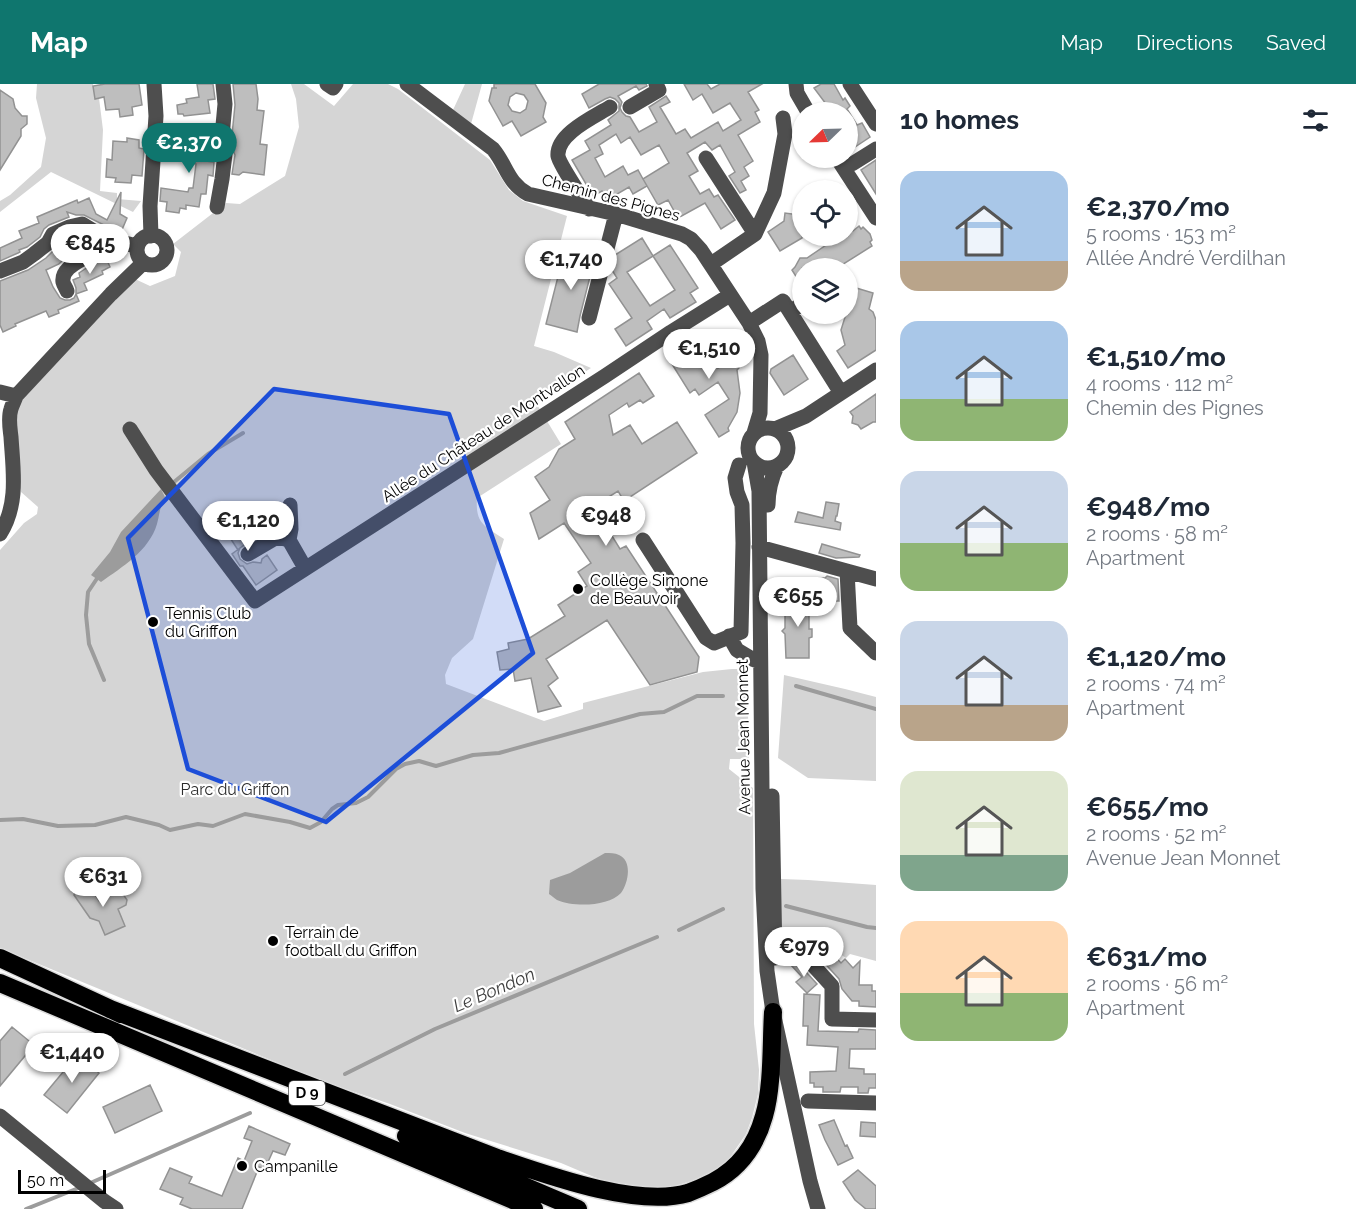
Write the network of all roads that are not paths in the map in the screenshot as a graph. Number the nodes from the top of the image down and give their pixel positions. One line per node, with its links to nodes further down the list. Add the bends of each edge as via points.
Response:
1 (154, 84): 24 (street)
2 (223, 84): 18 (street, via 221,147 225,154)
3 (327, 84): 4 (street, via 333,88)
4 (336, 84)
5 (407, 84): 19 (street, Chemin des Pignes, via 493,149 519,189)
6 (656, 84): 11 (street, via 659,90)
7 (796, 84): 9 (street)
8 (850, 84): 13 (street)
9 (802, 102)
10 (610, 107): 19 (street, via 567,134 559,144 558,158)
11 (630, 107)
12 (783, 118): 22 (street, via 785,134 774,193)
13 (876, 124)
14 (876, 149): 16 (street)
15 (706, 158): 22 (street)
16 (858, 160)
17 (844, 168): 21 (street)
18 (217, 207)
19 (589, 209): 20 (street, Chemin des Pignes)
20 (616, 214): 27 (street, Chemin des Pignes, via 682,234); 32 (street)
21 (876, 218)
22 (755, 234): 27 (street)
23 (104, 236): 25 (street); 28 (street, via 82,224 69,227 53,234 48,243 23,262); 29 (street, via 98,248 74,263 64,276)
24 (151, 236): 25 (street); 26 (street, via 162,239 167,250 165,257 156,265)
25 (137, 246): 26 (street)
26 (143, 262): 38 (street)
27 (711, 264): 30 (street, Chemin des Pignes)
28 (0, 271)
29 (67, 291)
30 (730, 295): 33 (street, Chemin des Pignes); 53 (street, Allée du Château de Montvallon)
31 (792, 306): 33 (street, via 783,301)
32 (589, 318)
33 (749, 323): 39 (street, Chemin des Pignes, via 761,354)
34 (804, 324): 37 (street)
35 (876, 370): 37 (street)
36 (0, 392): 38 (street)
37 (841, 393): 40 (street)
38 (16, 396): 48 (street, via 9,423 13,502)
39 (760, 413): 41 (street); 43 (street, Chemin des Pignes)
40 (806, 416): 41 (street); 44 (street)
41 (773, 428): 43 (street); 44 (street)
42 (130, 429): 53 (street, Allée du Château de Montvallon, via 156,470 255,601)
43 (754, 433): 45 (street, via 748,444)
44 (788, 442): 46 (street, via 787,456)
45 (746, 464): 46 (street); 51 (street, Avenue Jean Monnet, via 759,491); 56 (street, via 735,478 743,543 741,632)
46 (777, 466): 51 (street, Avenue Jean Monnet, via 768,491)
47 (290, 505): 49 (street)
48 (0, 534)
49 (289, 540): 52 (street, via 277,537); 53 (street)
50 (643, 540): 56 (street, via 706,638 714,643)
51 (763, 548): 54 (street); 58 (street, Avenue Jean Monnet); 59 (street, Avenue Jean Monnet)
52 (248, 554)
53 (305, 568)
54 (847, 571): 55 (street); 57 (street, via 850,628)
55 (876, 579)
56 (729, 636): 58 (street, via 737,650)
57 (876, 653)
58 (756, 661): 59 (street, Avenue Jean Monnet)
59 (766, 688): 60 (street, Avenue Jean Monnet)
60 (769, 915): 61 (street, Avenue Jean Monnet); 65 (street, Avenue Jean Monnet, via 767,971)
61 (775, 933): 65 (street, Avenue Jean Monnet); 66 (street, via 790,940 832,986 832,1018)
62 (0, 959): 64 (highway, D 9)
63 (0, 984): 67 (highway, D 9)
64 (110, 1009): 65 (highway, via 532,1170 606,1191 663,1197 704,1187 722,1177 750,1151 768,1101); 74 (highway, D 9)
65 (773, 1012): 75 (street, Avenue Jean Monnet)
66 (876, 1020)
67 (266, 1095): 72 (highway); 73 (highway, D 9)
68 (808, 1101): 69 (street)
69 (876, 1103)
70 (0, 1116): 71 (street)
71 (102, 1204)
72 (505, 1209)
73 (534, 1209)
74 (578, 1209)
75 (818, 1209)

